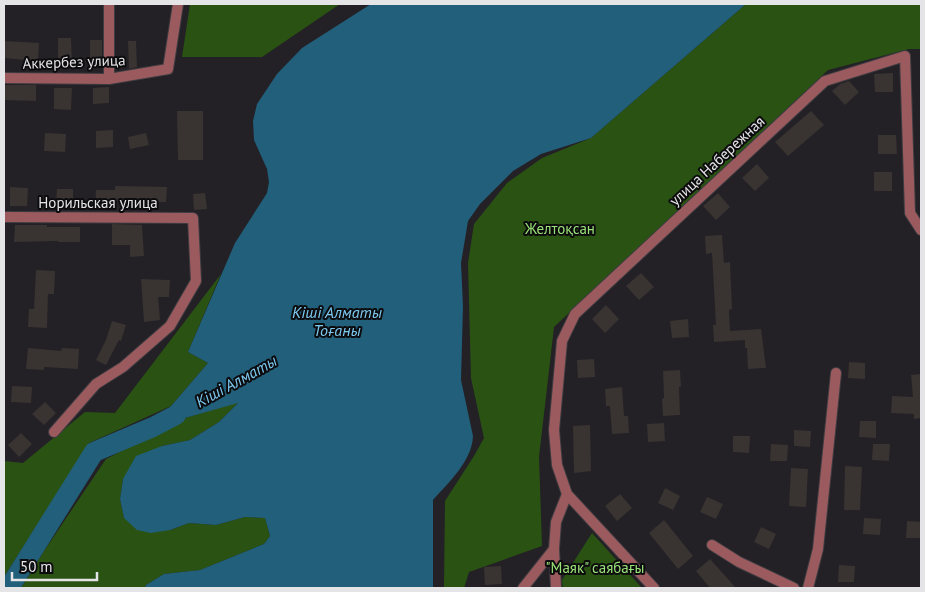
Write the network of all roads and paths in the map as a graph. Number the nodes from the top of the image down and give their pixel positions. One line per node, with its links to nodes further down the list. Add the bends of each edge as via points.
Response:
1 (109, 4): 4 (street)
2 (178, 4): 4 (street, Аккербез улица, via 168,70)
3 (4, 78): 4 (street, Аккербез улица)
4 (109, 79)
5 (4, 217): 8 (street, Норильская улица, via 193,218 196,281 170,326 123,367 96,384)
6 (921, 230): 9 (street, улица Набережная, via 910,213 905,56 825,80 575,314 562,341 554,430 557,465)
7 (836, 373): 16 (street, via 818,548)
8 (54, 432)
9 (567, 494): 11 (street, via 556,522); 14 (street)
10 (712, 545): 15 (street, via 739,562)
11 (554, 549): 12 (street); 13 (street)
12 (523, 588)
13 (556, 588)
14 (654, 588)
15 (794, 588)
16 (808, 588)

